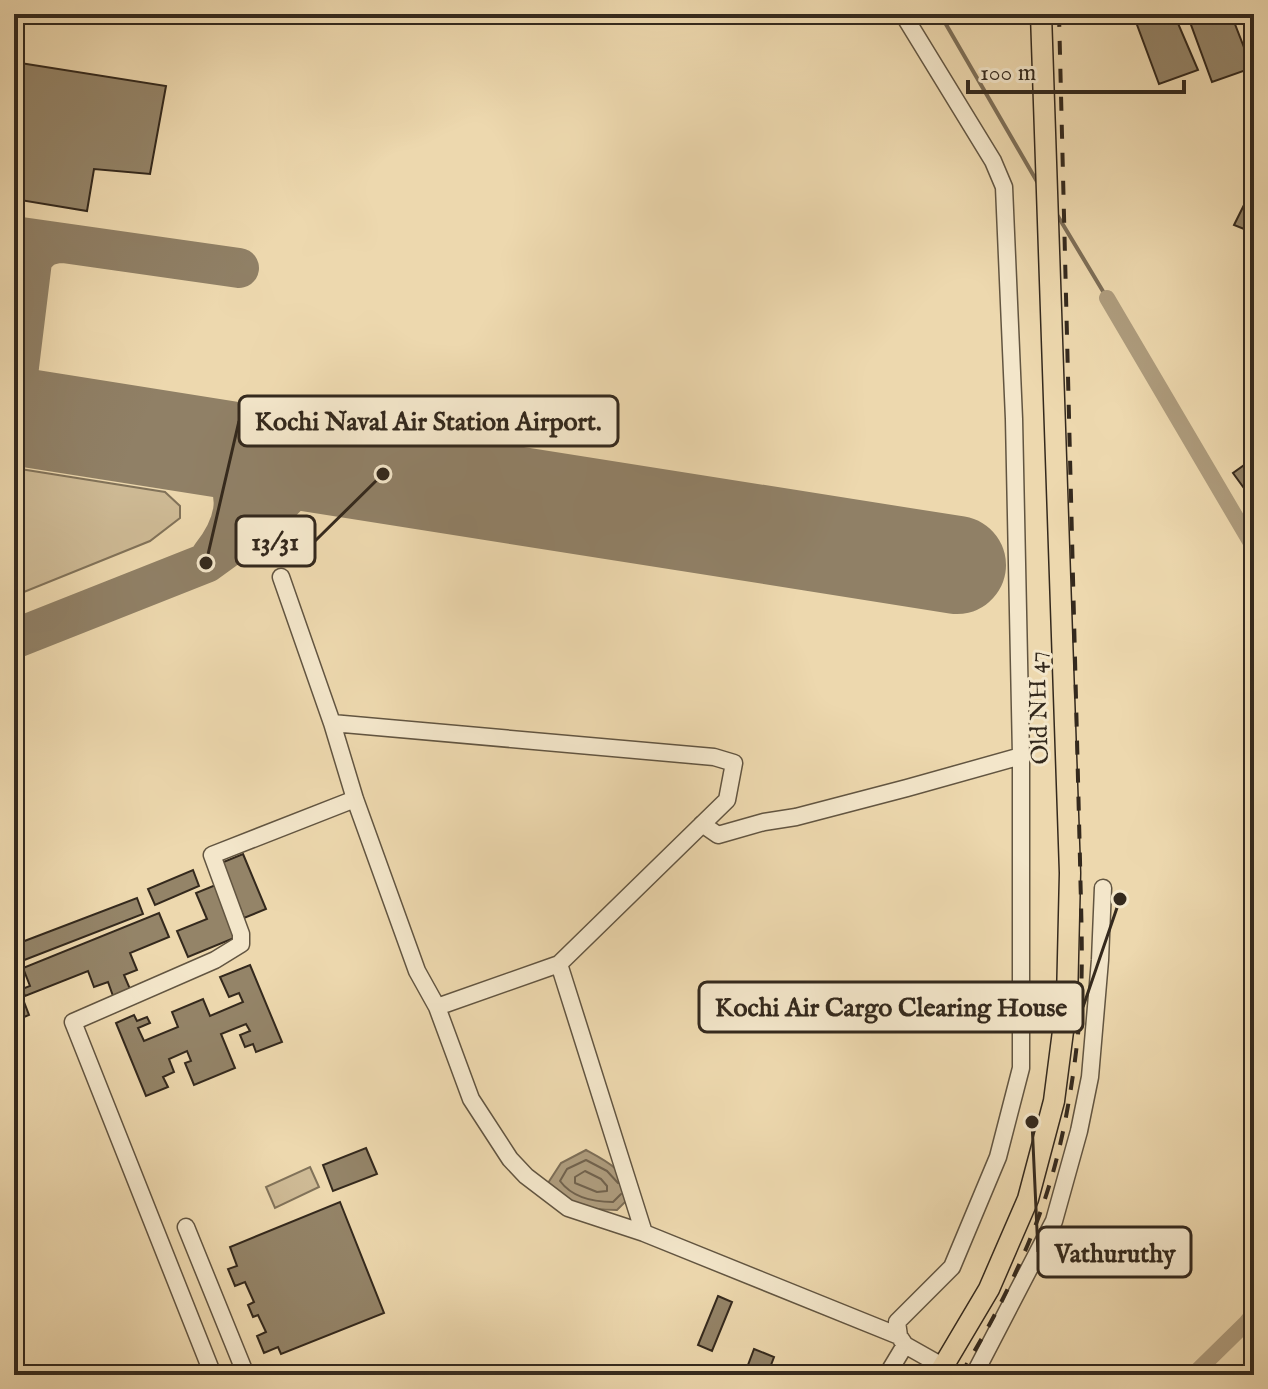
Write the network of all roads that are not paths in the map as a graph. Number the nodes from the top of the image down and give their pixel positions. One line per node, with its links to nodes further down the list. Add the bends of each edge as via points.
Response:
1 (62, 14): 4 (street)
2 (903, 14): 7 (street, via 1004,187)
3 (1041, 14): 16 (main road, Old NH 47, via 1069,857 1067,1000 1054,1101 1028,1199 989,1289)
4 (14, 16)
5 (281, 577): 6 (street)
6 (332, 723): 8 (street); 9 (street, via 734,763 727,800)
7 (1021, 756): 9 (street, via 718,835); 15 (street, via 1021,1068 998,1157 952,1267 897,1322)
8 (355, 799): 12 (street, via 417,971); 17 (street, via 212,855 241,944 73,1022)
9 (702, 824): 11 (street)
10 (1103, 888): 20 (street, via 1090,1077 1079,1131 1054,1221)
11 (559, 964): 12 (street); 14 (street)
12 (437, 1007): 14 (street, via 471,1099 510,1159 568,1208)
13 (186, 1227): 18 (street)
14 (644, 1233): 15 (street)
15 (902, 1340): 16 (street); 19 (street)
16 (941, 1371)
17 (213, 1375)
18 (246, 1375)
19 (887, 1375)
20 (974, 1375)

